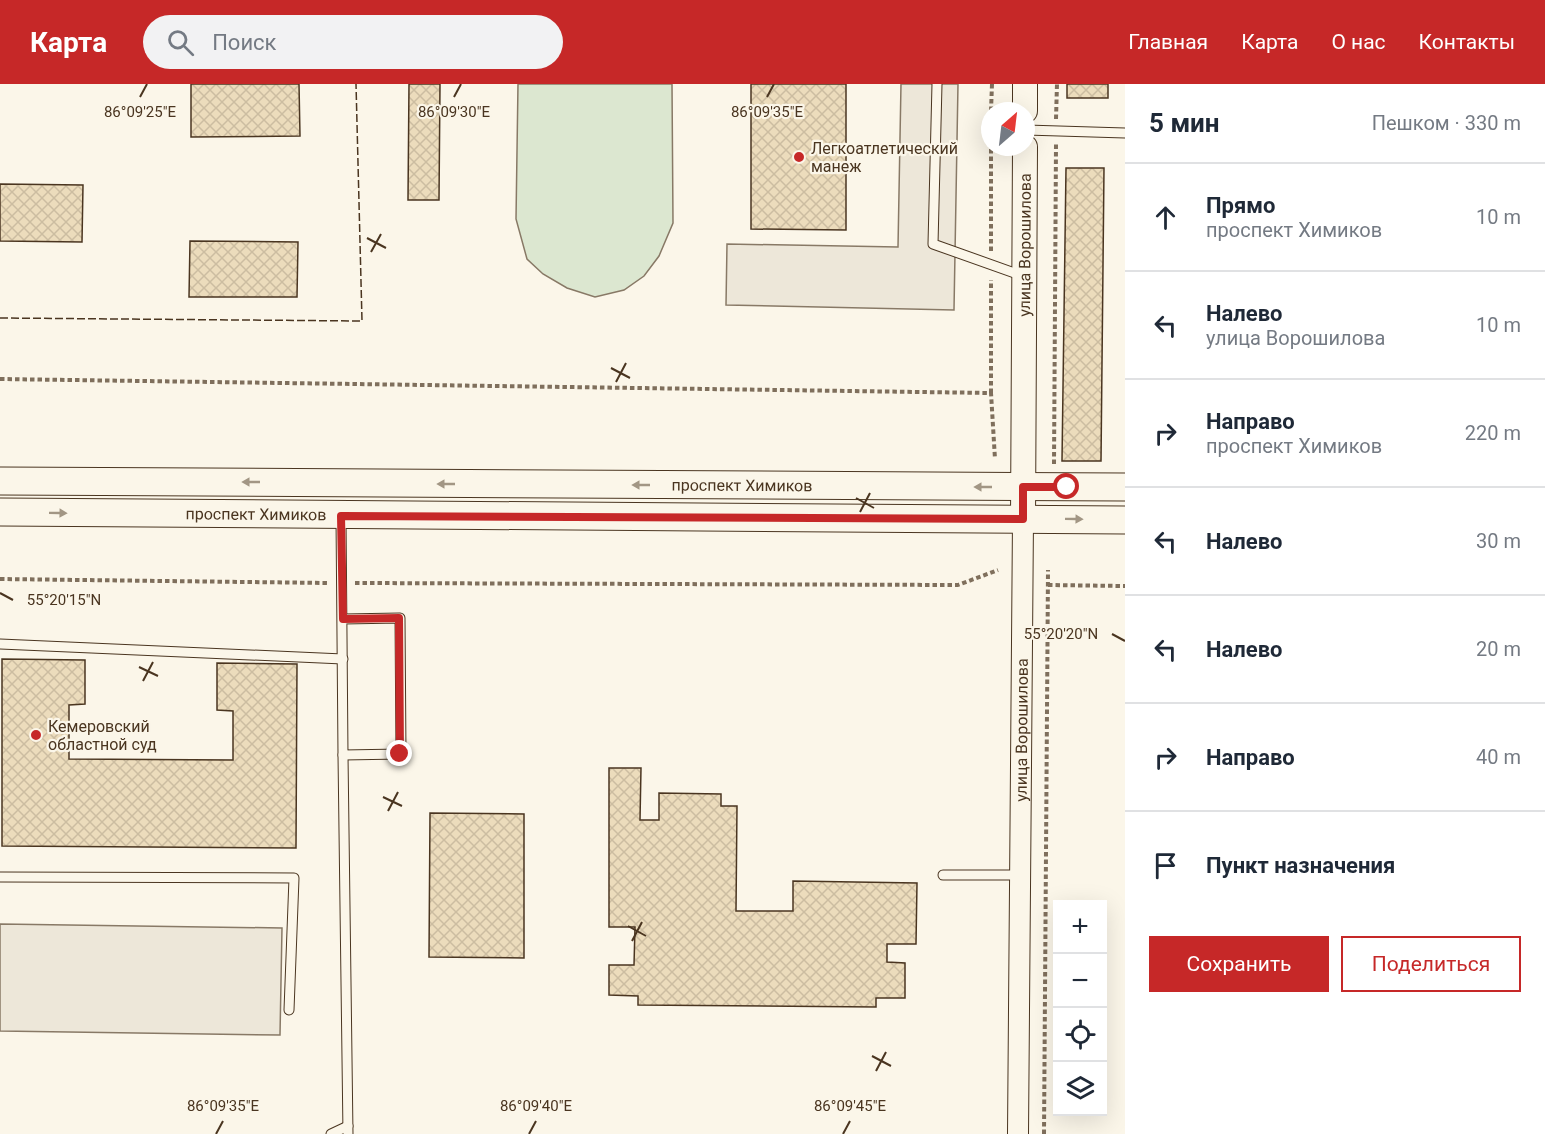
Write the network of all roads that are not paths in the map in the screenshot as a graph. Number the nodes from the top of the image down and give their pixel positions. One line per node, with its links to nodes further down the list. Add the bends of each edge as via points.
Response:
1 (937, 84): 7 (lane, via 933,244)
2 (1025, 84): 3 (street)
3 (1025, 102)
4 (1035, 130): 5 (lane)
5 (1125, 133)
6 (1025, 156): 7 (street, улица Ворошилова)
7 (1024, 276): 9 (street, улица Ворошилова)
8 (0, 481): 9 (main road, проспект Химиков, one-way to 8)
9 (1023, 487): 10 (main road, проспект Химиков); 13 (street, улица Ворошилова)
10 (1125, 487)
11 (0, 512): 12 (main road, проспект Химиков, one-way to 12)
12 (341, 516): 13 (main road, проспект Химиков); 15 (lane)
13 (1023, 519): 14 (main road, проспект Химиков, one-way to 14); 20 (street, улица Ворошилова)
14 (1125, 520)
15 (343, 619): 17 (lane); 18 (lane, via 399,618 400,743 400,754)
16 (0, 644): 17 (lane)
17 (342, 659): 18 (lane)
18 (343, 755): 23 (lane)
19 (943, 875): 20 (lane)
20 (1020, 875): 25 (street, улица Ворошилова)
21 (0, 877): 22 (lane, via 294,878)
22 (289, 1010)
23 (348, 1130): 24 (lane)
24 (331, 1134)
25 (1018, 1134)

